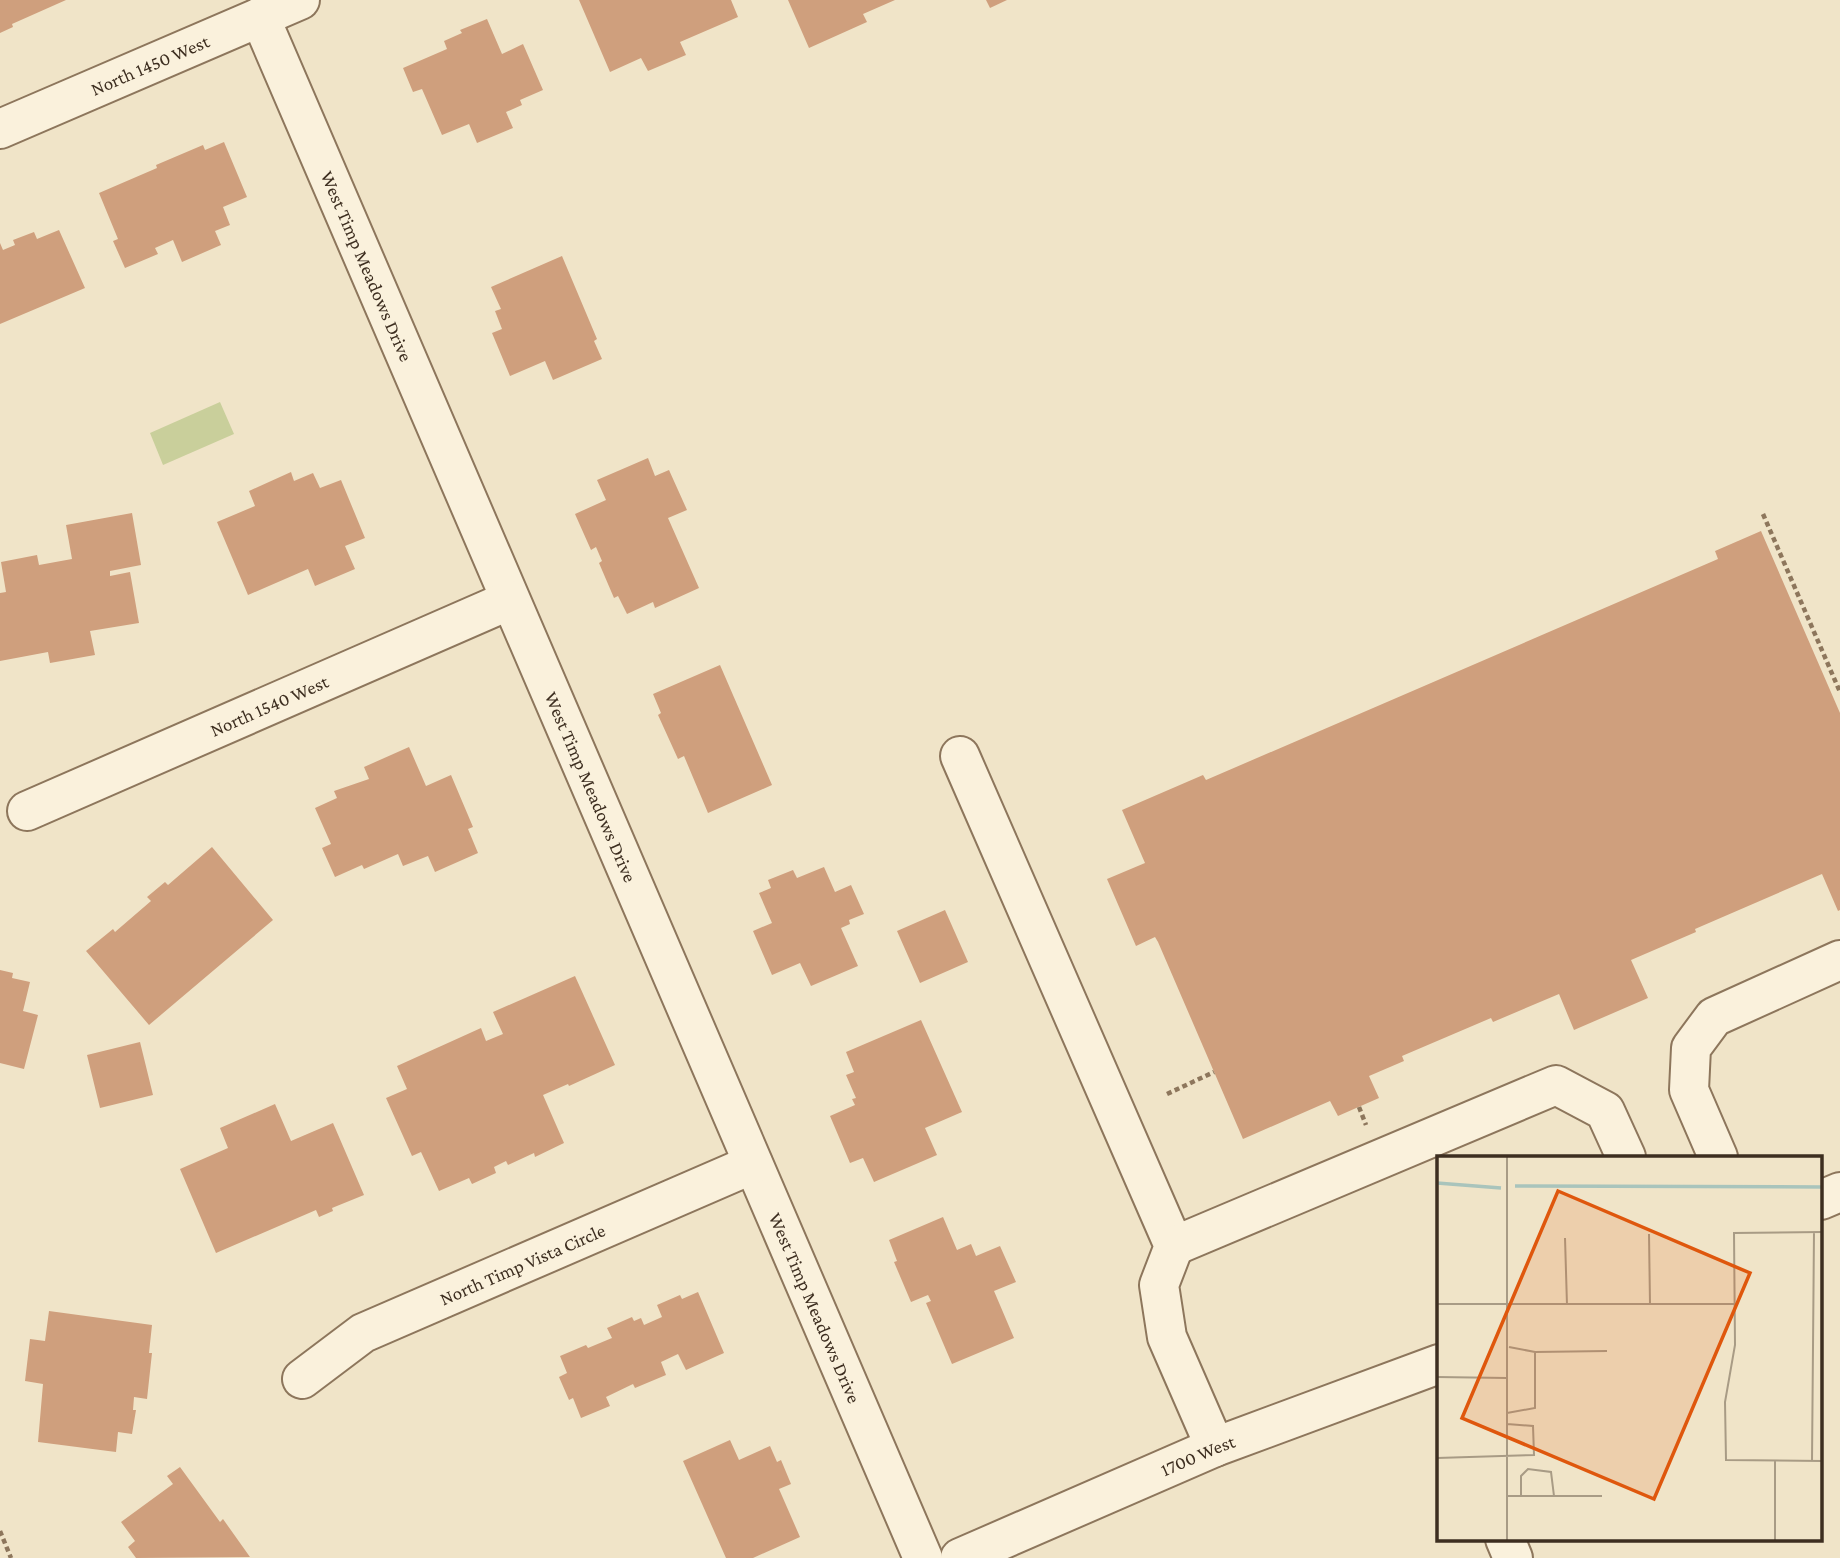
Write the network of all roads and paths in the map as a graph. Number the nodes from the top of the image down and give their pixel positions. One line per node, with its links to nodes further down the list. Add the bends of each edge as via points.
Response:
1 (300, 0): 2 (street, North 1450 West)
2 (260, 17): 3 (street, North 1450 West); 5 (street, West Timp Meadows Drive)
3 (0, 129)
4 (1763, 514): 6 (path)
5 (510, 600): 8 (street, North 1540 West); 16 (street, West Timp Meadows Drive)
6 (1840, 692)
7 (960, 756): 19 (street)
8 (27, 811)
9 (1840, 960): 15 (street, via 1714,1017 1690,1048 1689,1090)
10 (1214, 1072): 11 (path)
11 (1167, 1094)
12 (1359, 1107): 13 (path)
13 (1366, 1125)
14 (1626, 1156): 19 (street, via 1605,1111 1556,1085)
15 (1718, 1156)
16 (753, 1164): 21 (street, North Timp Vista Circle, via 363,1333); 26 (street, West Timp Meadows Drive)
17 (1840, 1192): 18 (street)
18 (1822, 1200)
19 (1174, 1246): 22 (street, via 1159,1285 1167,1337)
20 (1437, 1367): 22 (street, 1700 West)
21 (302, 1379)
22 (1216, 1447): 27 (street, 1700 West)
23 (0, 1531): 25 (path)
24 (1505, 1540): 28 (street)
25 (11, 1558)
26 (923, 1558)
27 (960, 1558)
28 (1513, 1558)

